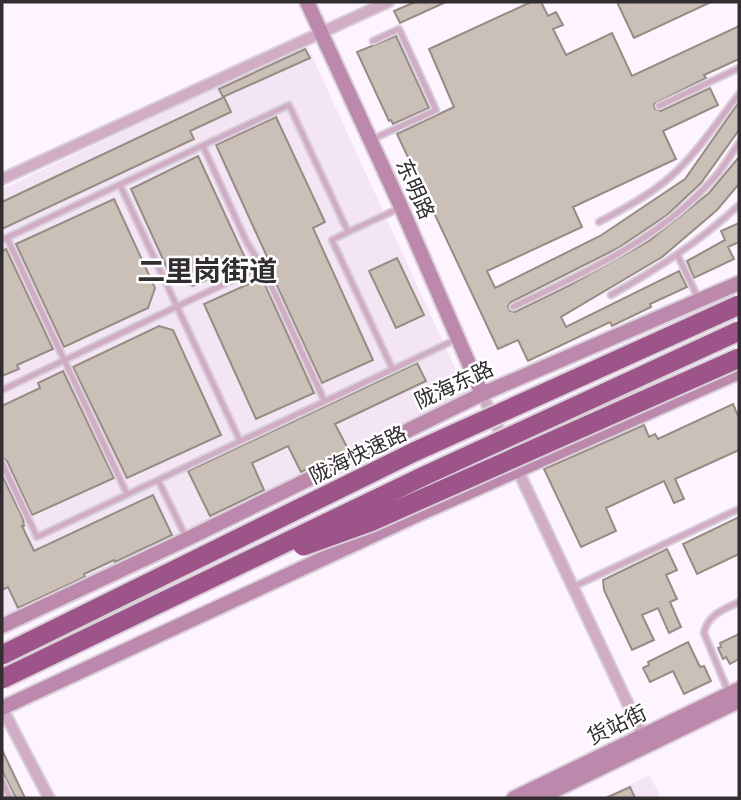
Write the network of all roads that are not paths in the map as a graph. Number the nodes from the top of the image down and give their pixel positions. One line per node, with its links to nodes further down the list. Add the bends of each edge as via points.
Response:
1 (307, 2): 4 (street, 东明路)
2 (388, 2): 3 (street)
3 (366, 6): 4 (street)
4 (321, 32): 9 (street, 东明路); 12 (street)
5 (373, 41): 9 (lane, via 399,29 436,110)
6 (739, 68): 8 (lane)
7 (739, 94): 16 (lane, via 668,179)
8 (659, 106)
9 (370, 141): 15 (street, 东明路)
10 (739, 143): 26 (lane, via 715,177 652,233 596,267)
11 (203, 146): 13 (lane); 17 (lane, via 289,105); 20 (lane)
12 (2, 178)
13 (120, 185): 18 (lane); 25 (lane)
14 (739, 205): 19 (lane)
15 (401, 207): 17 (lane); 28 (street, 东明路)
16 (599, 222)
17 (348, 232): 31 (lane, via 332,240)
18 (4, 239): 30 (lane)
19 (678, 256): 22 (lane); 23 (lane)
20 (262, 266): 25 (lane); 35 (lane)
21 (739, 283): 23 (street, 陇海东路)
22 (611, 295)
23 (699, 301): 34 (street, 陇海东路)
24 (739, 304): 47 (highway, 陇海快速路, bridge, via 414,452)
25 (177, 307): 30 (lane); 36 (lane)
26 (513, 307)
27 (739, 331): 43 (highway, bridge)
28 (458, 338): 31 (lane); 34 (street, 东明路)
29 (739, 358): 43 (highway, bridge, via 370,522)
30 (65, 360): 33 (lane); 40 (lane)
31 (392, 368): 35 (lane)
32 (739, 372): 38 (street)
33 (2, 390)
34 (482, 394): 38 (street); 42 (street, 陇海东路)
35 (324, 400): 36 (lane)
36 (240, 441): 39 (lane)
37 (2, 463): 40 (lane, via 37,537)
38 (519, 470): 44 (street); 50 (street)
39 (158, 480): 40 (lane); 42 (lane)
40 (127, 494)
41 (739, 509): 44 (lane)
42 (187, 540): 46 (street, 陇海东路)
43 (223, 574): 48 (highway, bridge)
44 (573, 587): 51 (street)
45 (739, 602): 49 (lane, via 708,620 704,633)
46 (2, 626)
47 (2, 654)
48 (2, 680)
49 (736, 695): 51 (street, 货站街); 56 (street, 货站街)
50 (2, 708): 54 (street)
51 (643, 736): 55 (street, 货站街)
52 (2, 781): 53 (lane)
53 (10, 798)
54 (49, 798)
55 (514, 798)
56 (539, 798)

